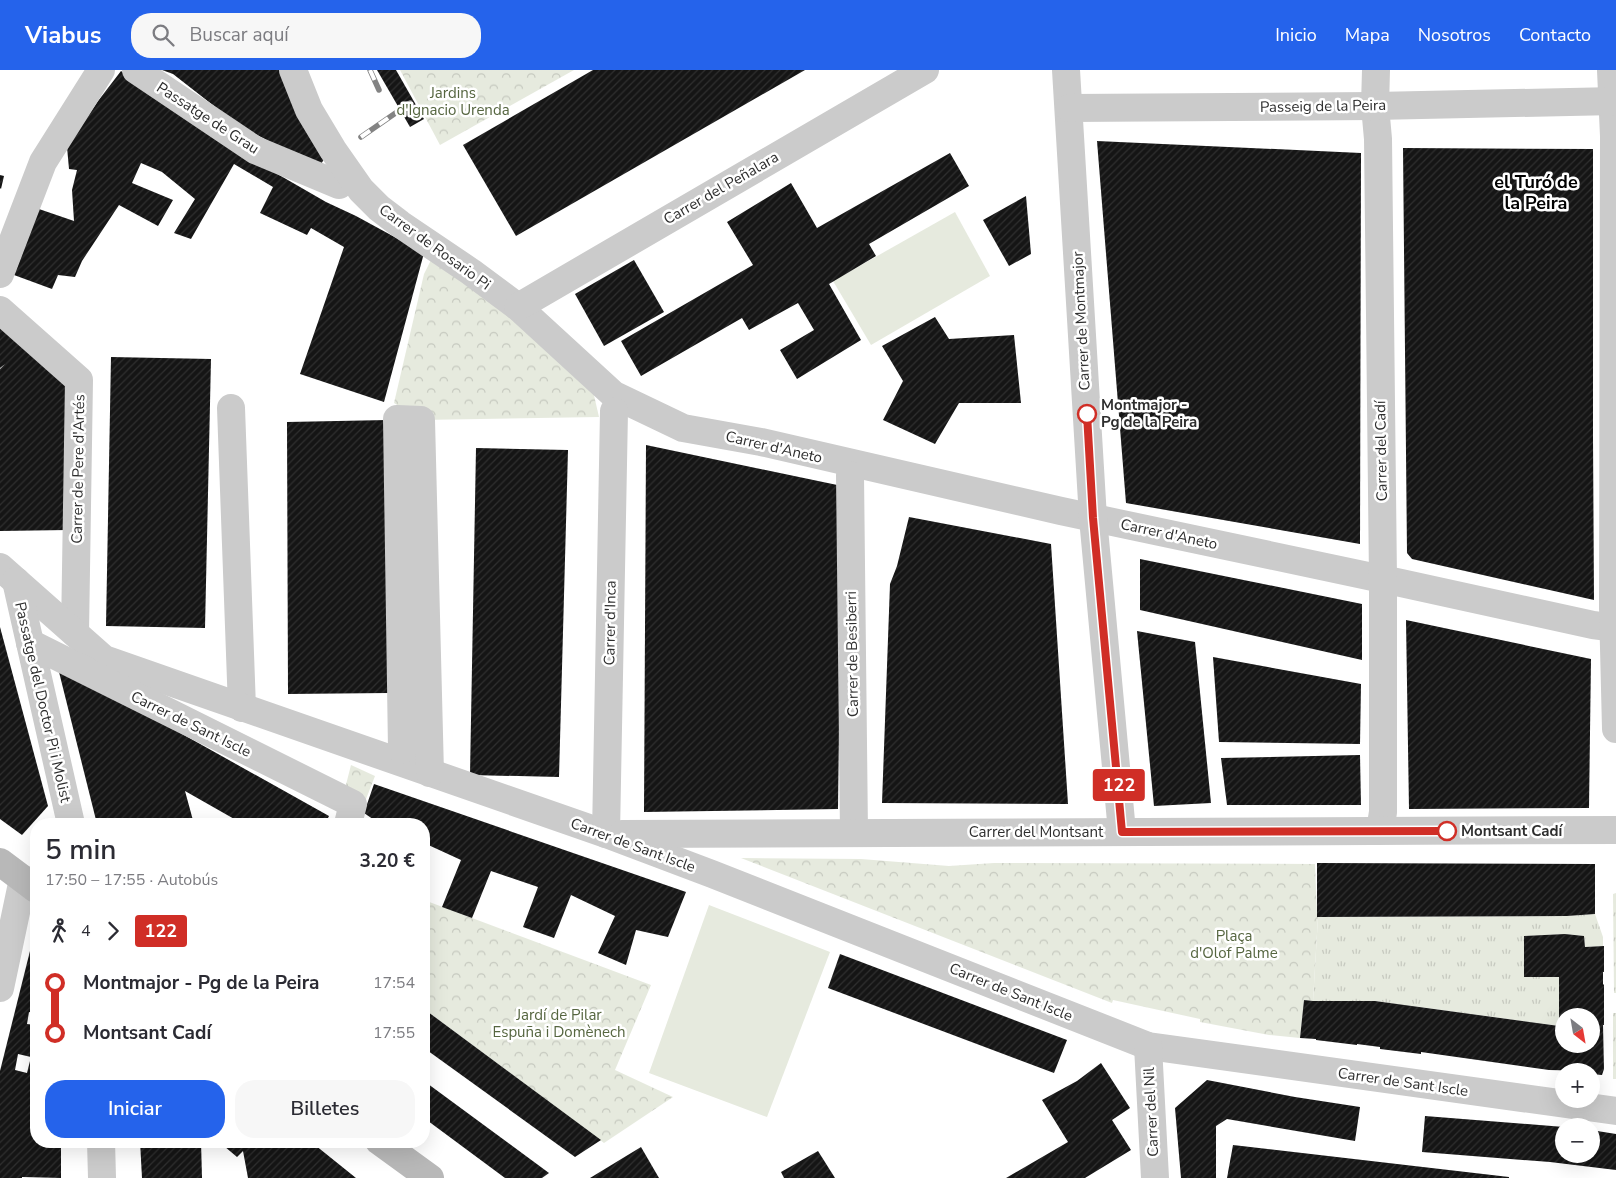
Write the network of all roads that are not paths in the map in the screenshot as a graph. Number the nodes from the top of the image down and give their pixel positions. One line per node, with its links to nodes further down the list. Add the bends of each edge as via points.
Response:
1 (101, 70): 12 (street, via 43,162)
2 (136, 70): 11 (street, Passatge de Grau, via 255,150)
3 (293, 70): 13 (street, Carrer de Rosario Pi, via 309,110 361,190 400,224)
4 (925, 70): 13 (street, Carrer del Peñalara)
5 (1066, 70): 10 (street)
6 (1376, 70): 9 (street, Carrer del Cadí)
7 (1611, 70): 8 (street)
8 (1614, 101): 9 (street, Passeig de la Peira); 21 (street)
9 (1375, 106): 10 (street, Passeig de la Peira); 20 (street, Carrer del Cadí)
10 (1069, 108): 18 (street, Carrer de Montmajor)
11 (338, 185)
12 (0, 274)
13 (518, 307): 15 (street, Carrer de Rosario Pi)
14 (0, 310): 22 (street, Carrer de Pere d'Artés, via 79,380)
15 (614, 403): 18 (street, Carrer d'Aneto, via 683,428 761,442); 34 (street, Carrer d'Inca)
16 (231, 408): 24 (street)
17 (850, 475): 33 (street, Carrer de Besiberri)
18 (1093, 518): 20 (street, Carrer d'Aneto); 31 (street, Carrer de Montmajor)
19 (8, 574): 22 (street, Carrer de Sant Iscle); 23 (street, Passatge del Doctor Pi i Molist)
20 (1383, 579): 21 (street, Carrer d'Aneto); 32 (street, Carrer del Cadí, via 1383,812)
21 (1615, 628): 25 (street)
22 (75, 633): 24 (street, Carrer de Sant Iscle, via 104,659)
23 (30, 643): 28 (street, Carrer de Sant Iscle); 29 (street, Passatge del Doctor Pi i Molist)
24 (242, 708): 27 (street, Carrer de Sant Iscle, via 364,762)
25 (1616, 729)
26 (402, 750): 27 (street, via 396,419 420,420)
27 (430, 773): 34 (street, Carrer de Sant Iscle)
28 (351, 814)
29 (70, 818)
30 (1616, 830): 32 (street, Carrer del Montsant)
31 (1122, 832): 32 (street, Carrer del Montsant); 33 (street, Carrer del Montsant)
32 (1380, 832)
33 (854, 833): 34 (street, Carrer del Montsant)
34 (606, 834): 38 (street, Carrer de Sant Iscle)
35 (0, 862): 36 (main road)
36 (30, 884): 37 (street)
37 (0, 988)
38 (1148, 1046): 39 (street, Carrer de Sant Iscle); 42 (street, Carrer del Nil)
39 (1616, 1111)
40 (101, 1148): 43 (street)
41 (389, 1148): 44 (main road)
42 (1153, 1177)
43 (102, 1178)
44 (430, 1178)

